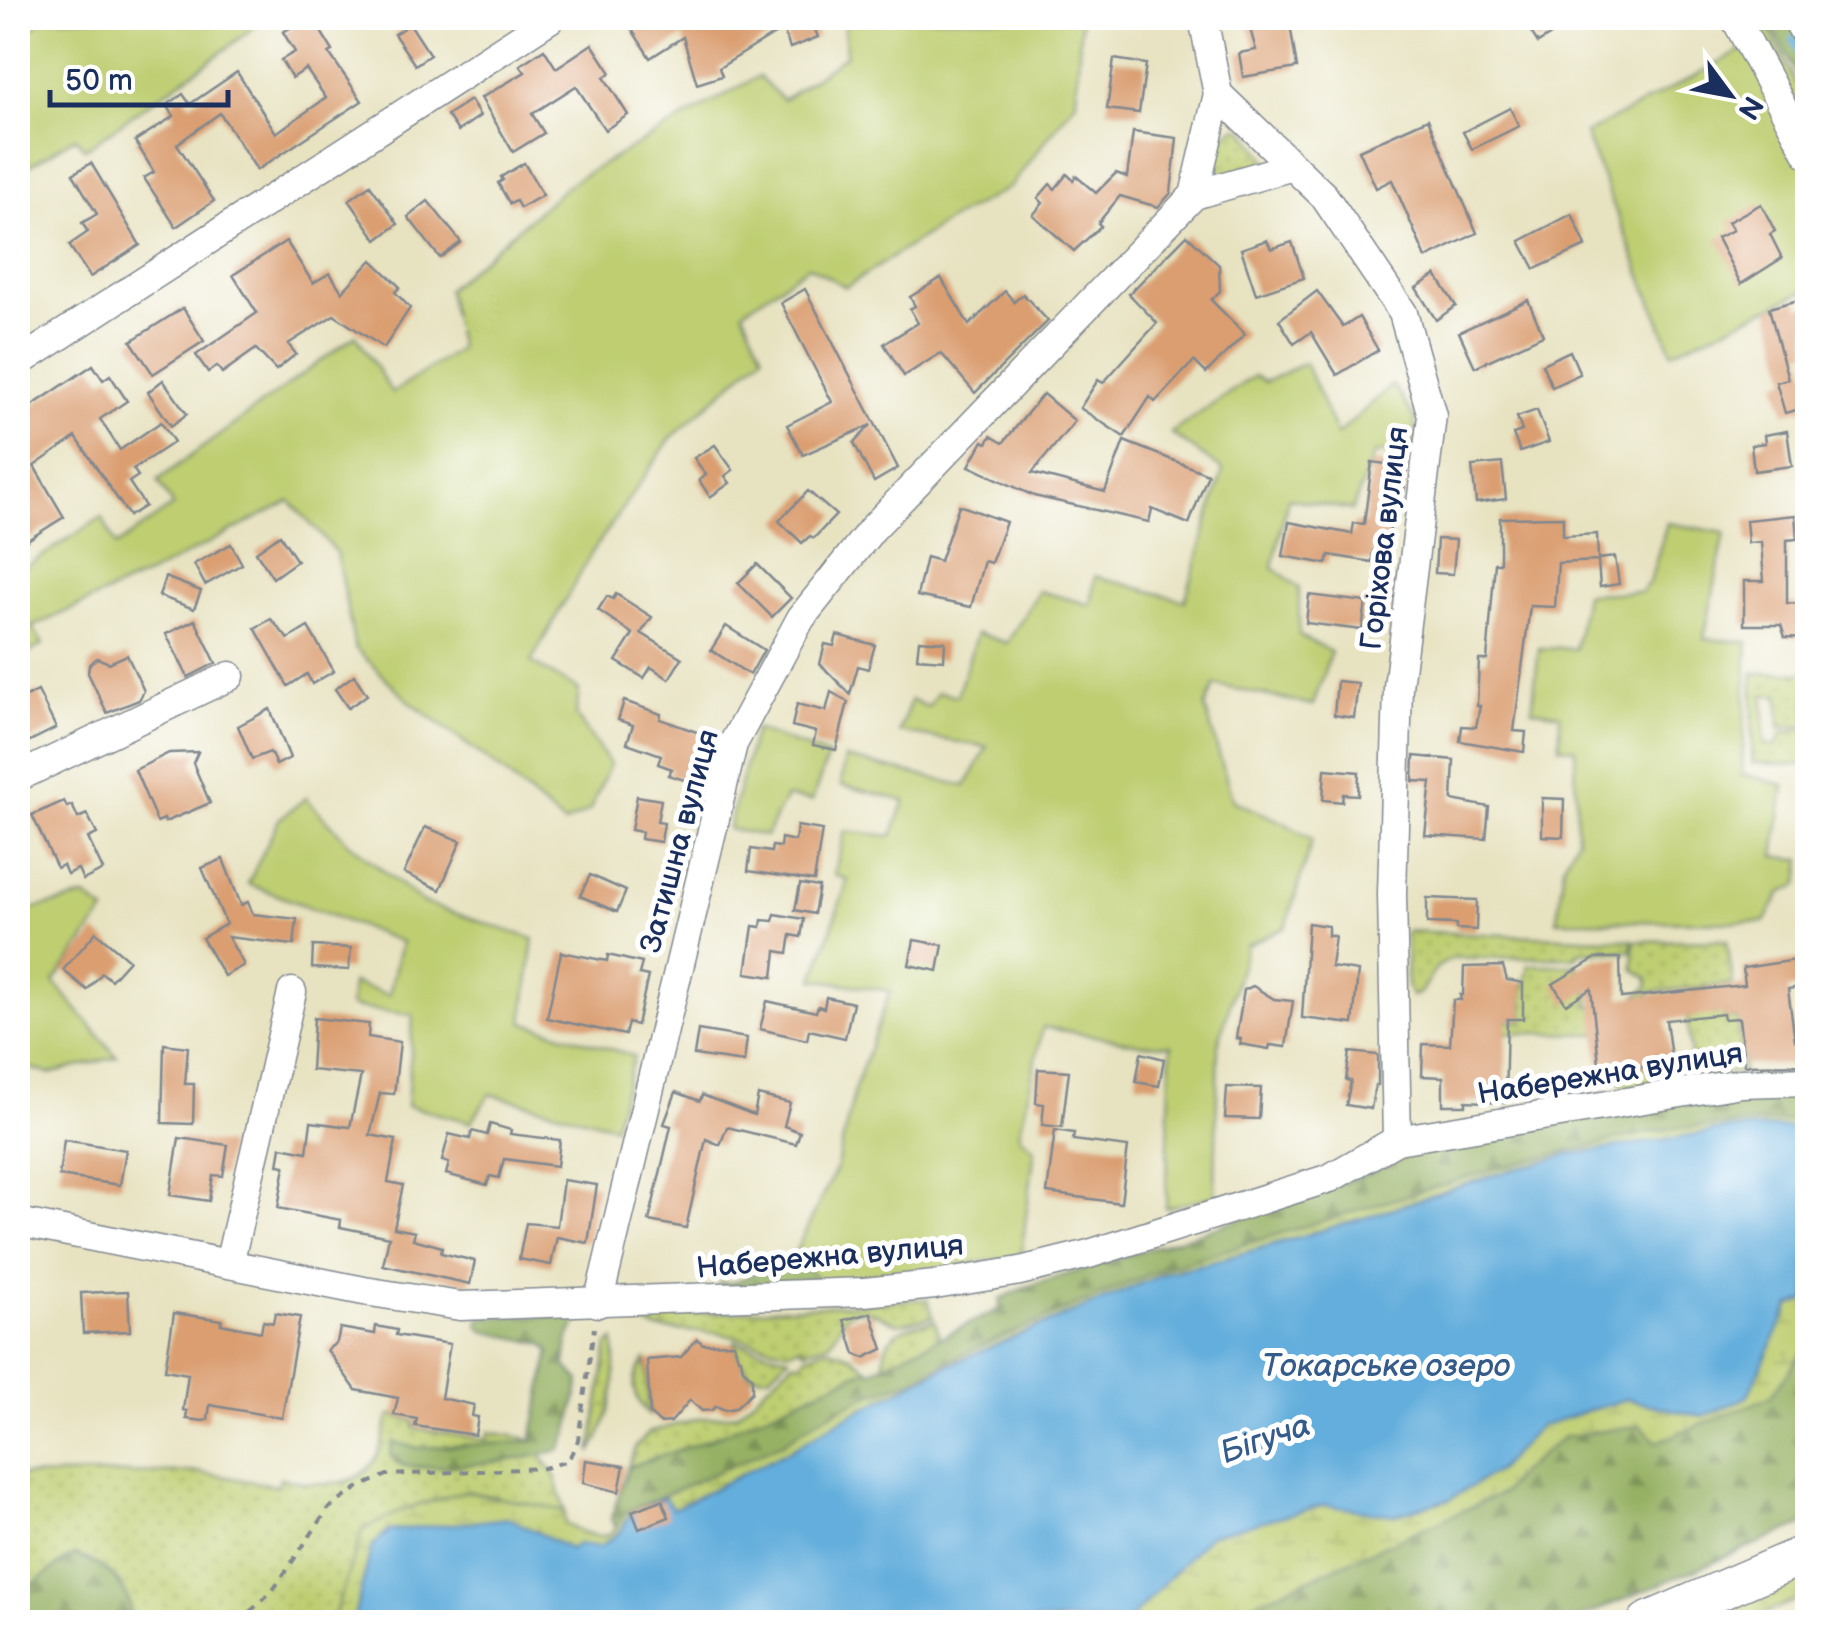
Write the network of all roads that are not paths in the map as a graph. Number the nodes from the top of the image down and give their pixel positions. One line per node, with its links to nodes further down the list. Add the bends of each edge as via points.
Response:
1 (551, 18): 10 (street)
2 (1203, 18): 6 (street)
3 (1735, 18): 7 (street)
4 (1796, 18): 5 (street)
5 (1808, 39)
6 (1218, 94): 8 (street, Горіхова вулиця); 9 (street)
7 (1808, 154)
8 (1292, 166): 9 (street, Затишна вулиця); 15 (street, Горіхова вулиця, via 1324,196 1403,312 1432,416 1398,687 1392,894)
9 (1194, 195): 18 (street, Затишна вулиця, via 872,530 801,618 733,744)
10 (18, 363)
11 (230, 676): 12 (street)
12 (18, 777)
13 (292, 992): 17 (street)
14 (1808, 1081): 15 (street, Набережна вулиця, via 1741,1083)
15 (1398, 1140): 18 (street, Набережна вулиця, via 1330,1178 1020,1271 864,1292)
16 (18, 1222): 17 (street, Набережна вулиця)
17 (229, 1264): 18 (street, Набережна вулиця, via 460,1306)
18 (598, 1304)
19 (1808, 1553): 20 (street)
20 (1712, 1610): 21 (street)
21 (1647, 1622)

